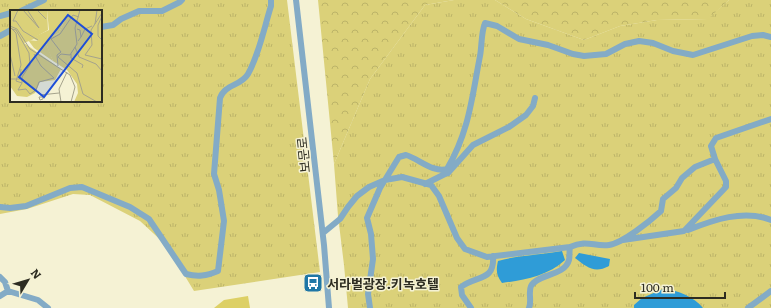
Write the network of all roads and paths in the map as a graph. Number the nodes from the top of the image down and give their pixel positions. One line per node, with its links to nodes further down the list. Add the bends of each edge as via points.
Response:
1 (44, 0): 5 (street)
2 (182, 0): 8 (street, via 162,11 139,11 113,25)
3 (271, 0): 18 (street, via 248,74 245,79 227,88 220,98 214,174 224,221 218,271 198,276 186,274 149,219 130,207 82,187 70,188 26,206)
4 (296, 0): 21 (street, 보문로)
5 (23, 10)
6 (10, 13): 7 (street)
7 (0, 16)
8 (102, 27)
9 (10, 31): 11 (street)
10 (769, 35): 15 (street, via 752,36 693,55 639,41 625,44 606,54 584,56 519,39 497,26 486,23 467,124 460,145)
11 (0, 36)
12 (535, 98): 17 (street, via 526,115 509,127 473,145 445,177)
13 (771, 119): 14 (street, via 716,138 711,146)
14 (715, 159): 20 (street, via 726,181 726,187); 22 (street, via 695,167 682,178 676,188 663,198 661,211)
15 (447, 169): 16 (street, via 436,169 406,154 398,157); 17 (street, via 445,174)
16 (385, 180): 17 (street, via 402,177); 21 (street, via 357,196 340,219); 31 (street, via 367,218 373,259 368,294)
17 (428, 185): 24 (street, via 439,196 457,238 465,249 482,256)
18 (0, 207)
19 (771, 220): 20 (street, via 763,216 736,216)
20 (684, 231): 22 (street)
21 (323, 233): 30 (street, 보문로)
22 (620, 241): 23 (street, via 608,245 578,243)
23 (570, 247): 24 (street); 33 (street, via 566,266 551,276 541,278 530,287)
24 (493, 256): 32 (street, via 494,266 490,272 460,287)
25 (0, 277): 26 (street)
26 (8, 291): 28 (street); 29 (street, via 38,300)
27 (771, 291): 34 (street)
28 (0, 296)
29 (48, 308)
30 (328, 308)
31 (370, 308)
32 (471, 308)
33 (529, 308)
34 (748, 308)

